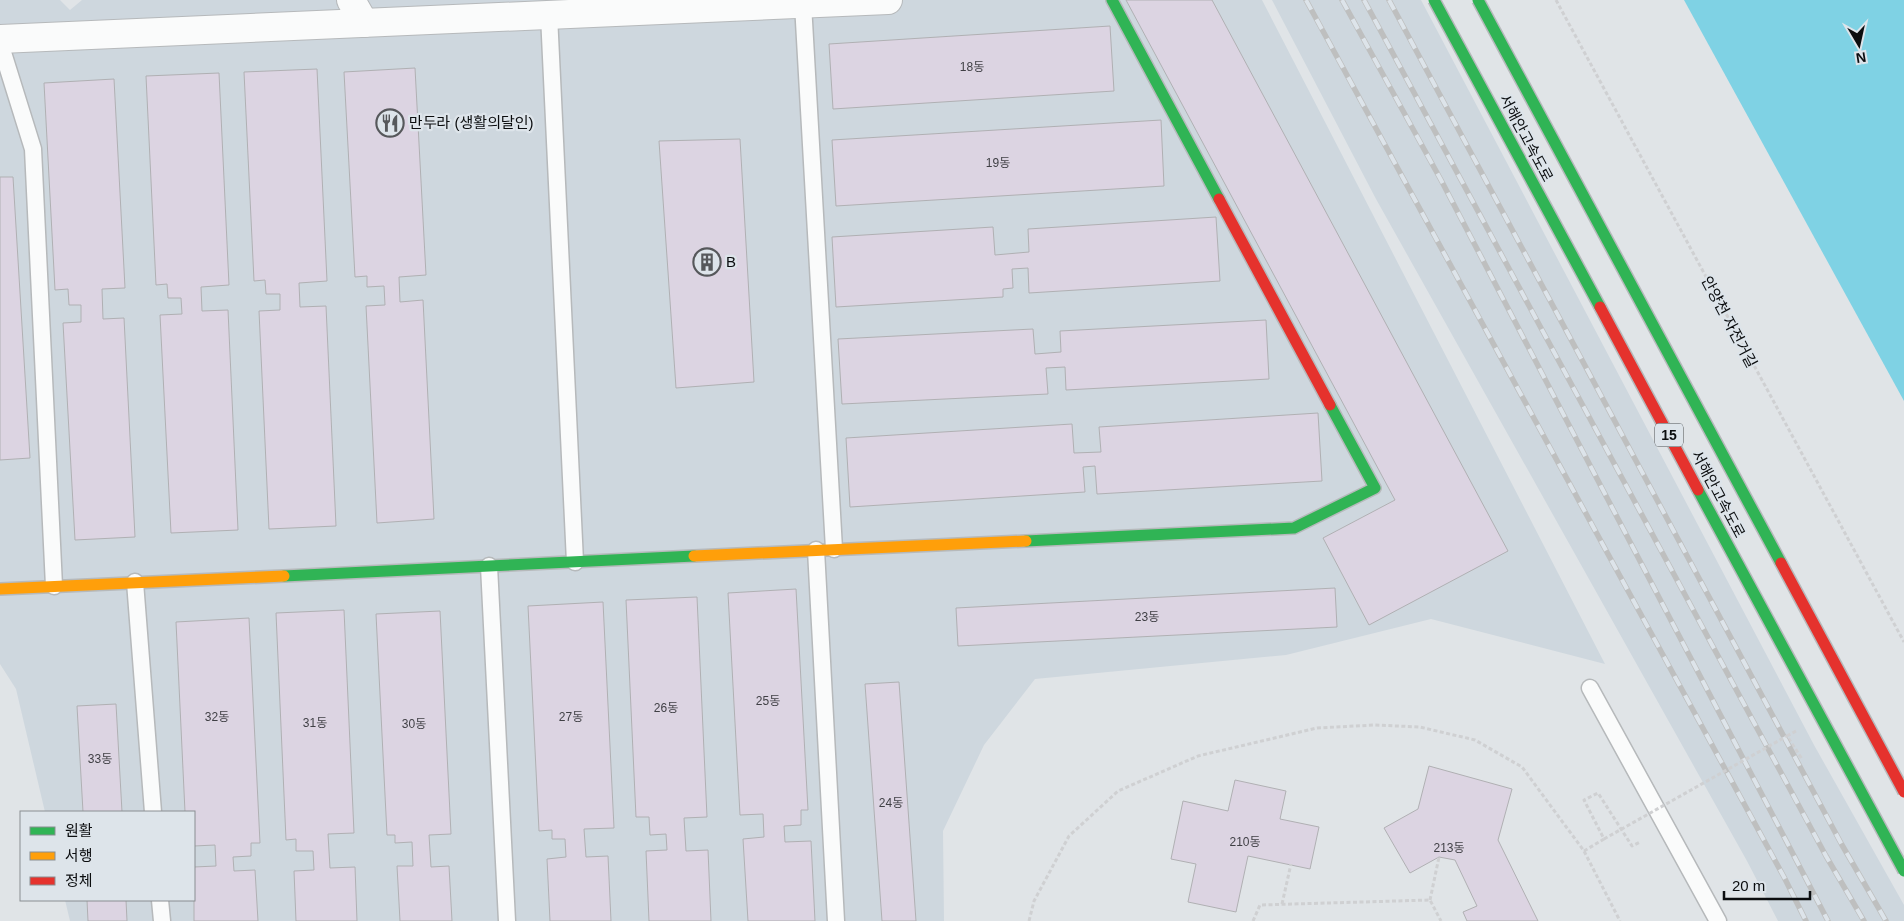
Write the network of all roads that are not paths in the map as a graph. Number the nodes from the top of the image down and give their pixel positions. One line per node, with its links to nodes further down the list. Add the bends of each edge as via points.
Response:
1 (888, 0): 6 (street)
2 (1112, 0): 11 (main road, via 1375,488 1294,528)
3 (1434, 0): 21 (main road, 서해안고속도로 / 15, bridge)
4 (1478, 0): 19 (main road, 서해안고속도로 / 15, bridge)
5 (747, 3): 6 (street); 8 (street)
6 (803, 4): 11 (lane)
7 (358, 12): 8 (street); 9 (street)
8 (550, 15): 13 (lane)
9 (0, 39)
10 (0, 43): 16 (lane, via 33,149)
11 (834, 549): 12 (main road)
12 (816, 550): 13 (main road); 25 (lane)
13 (575, 562): 14 (main road)
14 (488, 566): 15 (main road); 24 (lane)
15 (135, 582): 16 (main road); 20 (lane)
16 (54, 586): 17 (main road)
17 (0, 589)
18 (1590, 688): 26 (lane)
19 (1904, 792)
20 (153, 811)
21 (1904, 871)
22 (160, 901): 23 (lane)
23 (162, 921)
24 (507, 921)
25 (836, 921)
26 (1718, 921)

